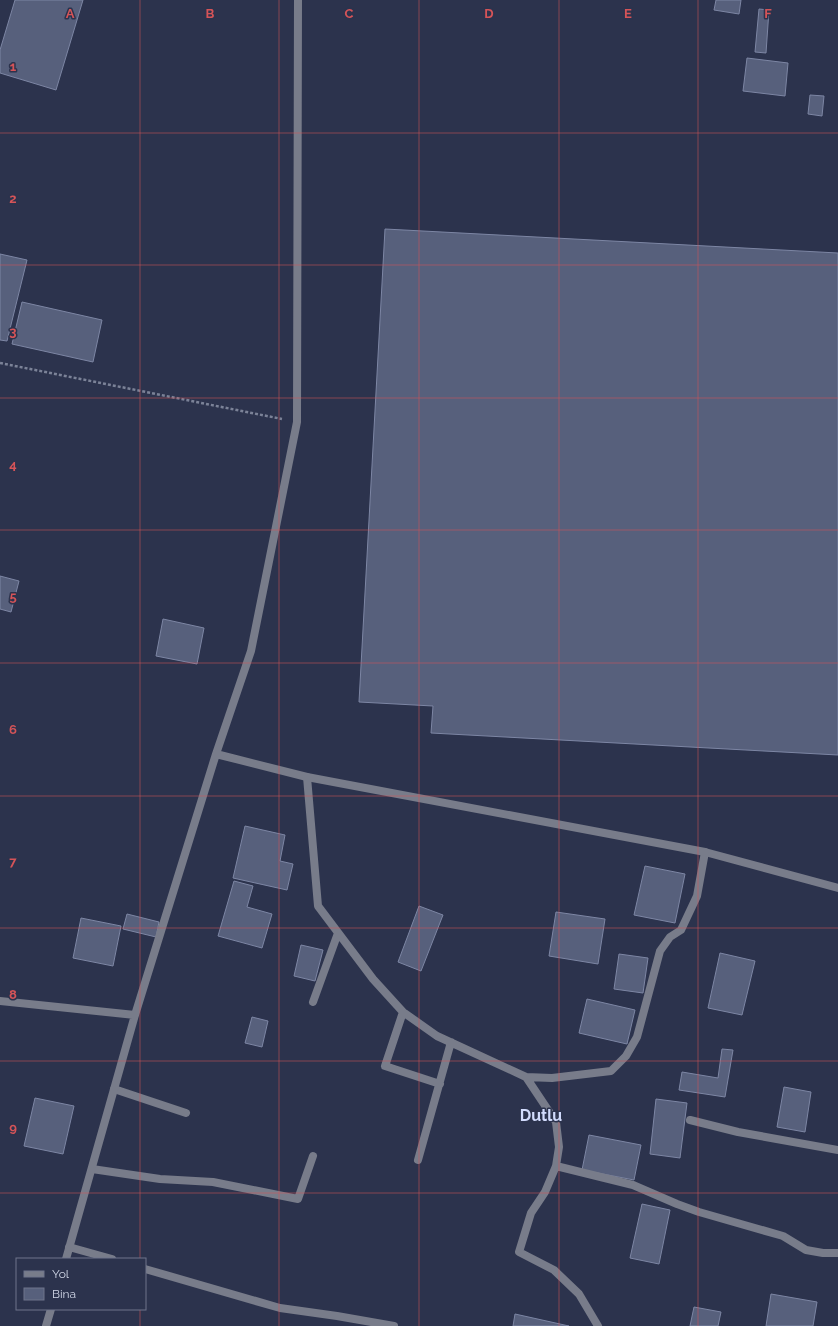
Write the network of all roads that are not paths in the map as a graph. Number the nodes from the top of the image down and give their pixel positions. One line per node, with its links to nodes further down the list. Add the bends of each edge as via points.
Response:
1 (298, 0): 2 (street, via 297,422 251,651)
2 (216, 754): 3 (street); 10 (street)
3 (307, 777): 4 (street); 6 (street, via 318,906)
4 (705, 852): 5 (street); 12 (street, via 697,896 681,930 670,937 660,951 637,1037 626,1056 611,1071 552,1078)
5 (838, 888)
6 (338, 933): 8 (street); 9 (street, via 373,979)
7 (0, 1001): 10 (street)
8 (313, 1002)
9 (403, 1012): 11 (street, via 437,1036); 13 (street, via 385,1066)
10 (135, 1015): 14 (street)
11 (451, 1042): 12 (street); 13 (street)
12 (526, 1077): 20 (street, via 556,1122 559,1147)
13 (440, 1084): 19 (street)
14 (114, 1089): 15 (street); 21 (street)
15 (186, 1113)
16 (690, 1120): 17 (street, via 738,1132)
17 (838, 1150)
18 (313, 1156): 21 (street, via 298,1199 213,1182 160,1179)
19 (418, 1160)
20 (556, 1166): 23 (street, via 633,1185 698,1212 783,1236 806,1250); 30 (street, via 545,1192 531,1213 519,1252 554,1270 579,1294)
21 (92, 1169): 22 (street)
22 (69, 1247): 24 (street); 25 (street)
23 (838, 1253)
24 (66, 1258)
25 (108, 1258)
26 (146, 1269): 29 (street, via 280,1308)
27 (51, 1310): 28 (street)
28 (46, 1326)
29 (394, 1326)
30 (598, 1326)

